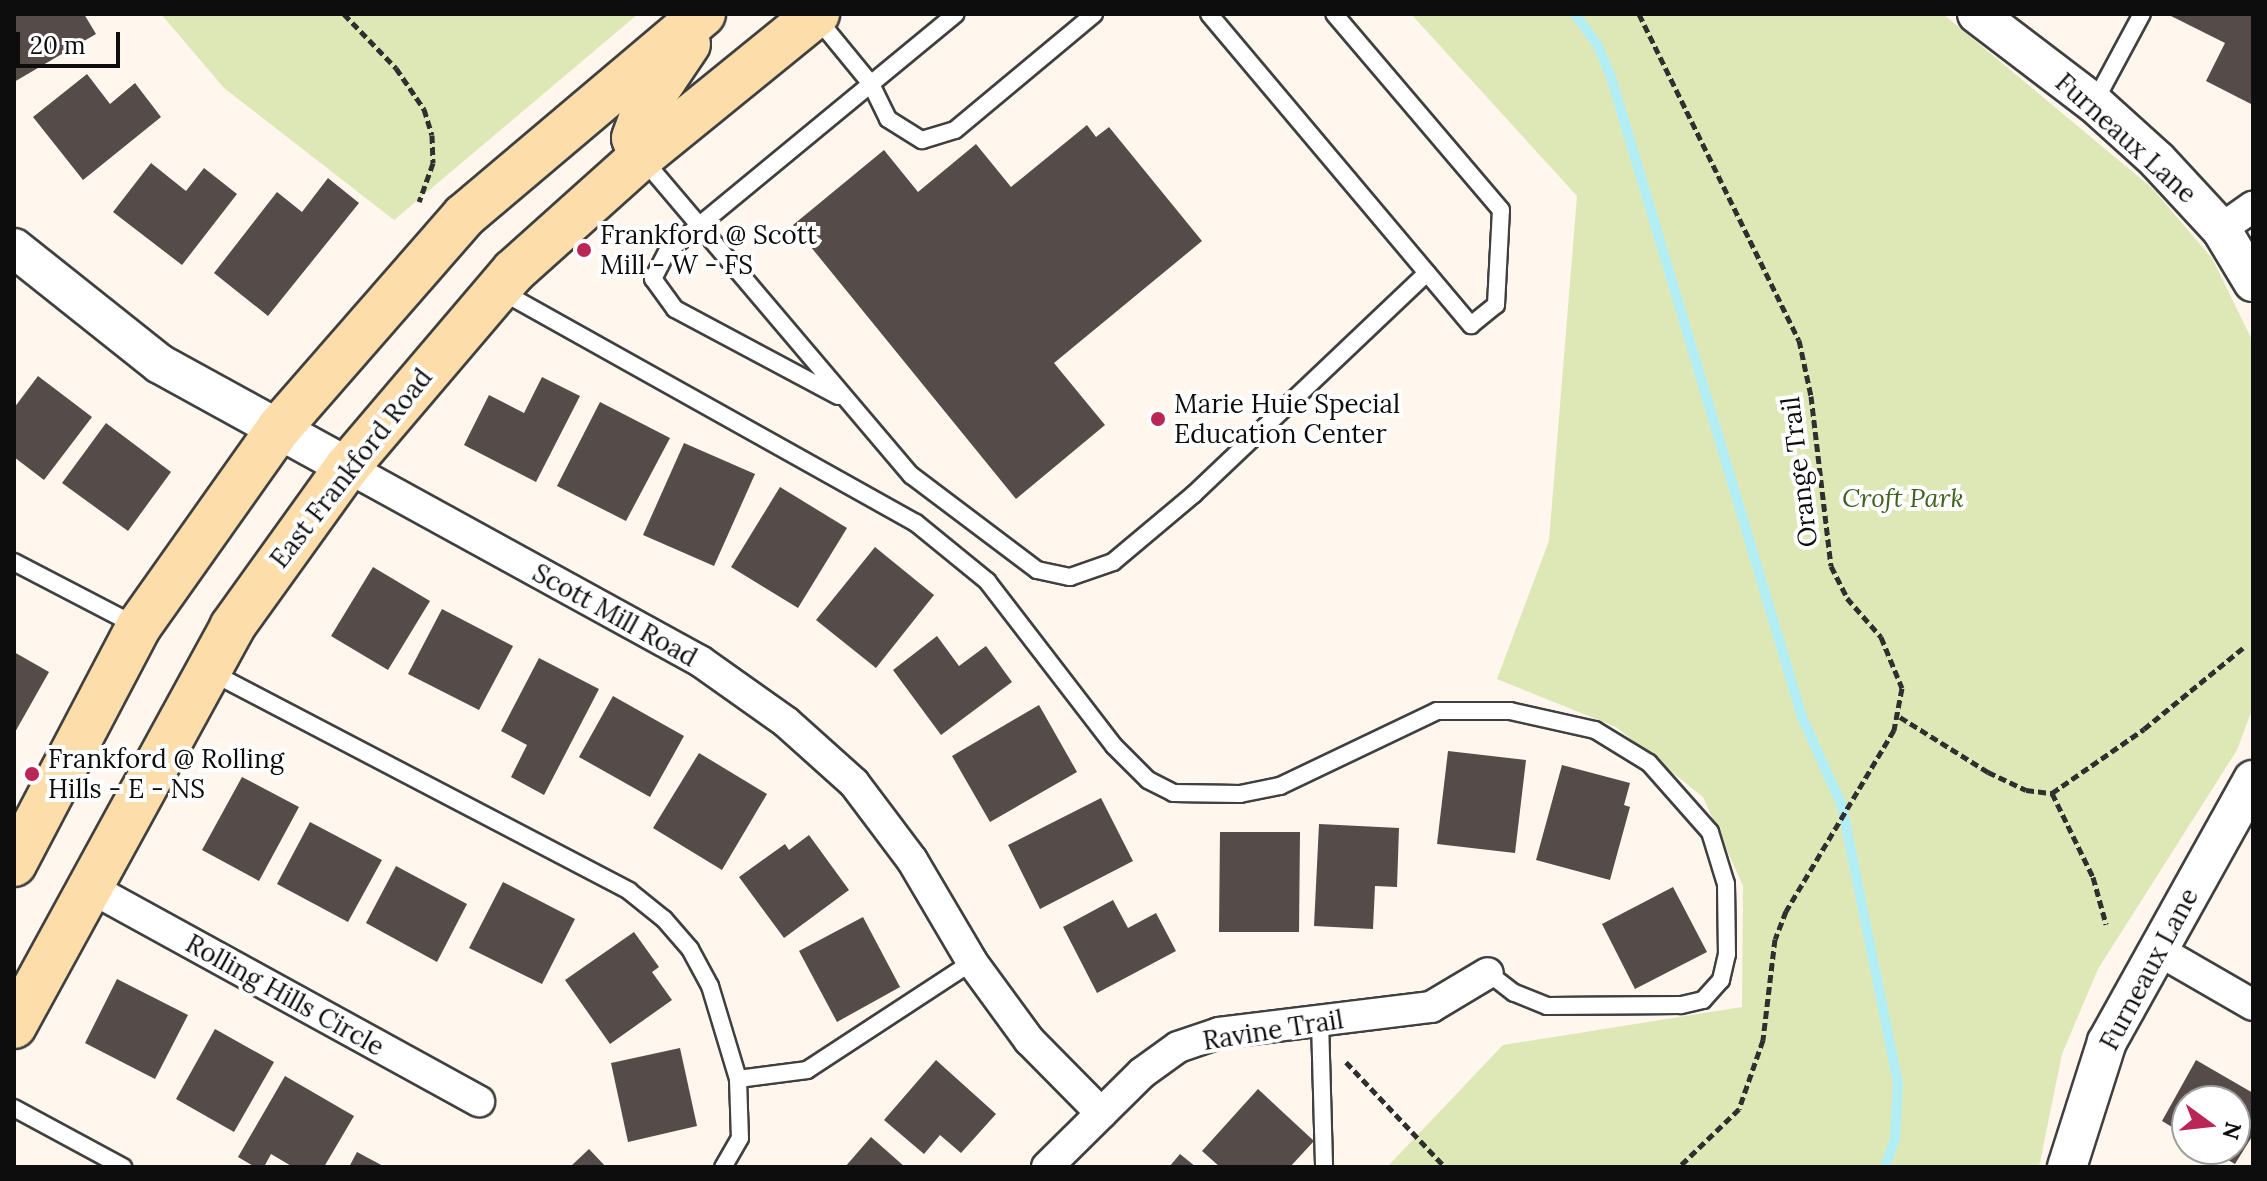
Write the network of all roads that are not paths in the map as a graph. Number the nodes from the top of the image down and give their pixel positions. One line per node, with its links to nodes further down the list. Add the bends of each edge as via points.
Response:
1 (703, 14): 21 (main road, via 464,216)
2 (712, 14): 12 (main road, via 645,108 634,138)
3 (956, 14): 10 (lane)
4 (1094, 14): 10 (lane, via 955,130 922,140 888,119)
5 (1209, 14): 17 (lane)
6 (1334, 14): 17 (lane, via 1501,210 1496,305 1471,325)
7 (1977, 14): 11 (street, Furneaux Lane)
8 (2142, 14): 11 (lane)
9 (816, 15): 10 (lane); 12 (main road, East Frankford Road)
10 (871, 84): 14 (lane)
11 (2094, 103): 15 (street, Furneaux Lane)
12 (641, 157): 14 (lane); 19 (main road, East Frankford Road)
13 (2253, 207): 15 (street)
14 (697, 227): 20 (lane); 20 (lane, via 667,252 653,279 675,309)
15 (2221, 229): 18 (street, Furneaux Lane)
16 (14, 248): 21 (street, Scott Mill Road, via 160,364)
17 (1427, 273): 20 (lane, via 1194,494 1113,562 1070,577 1037,570 911,475)
18 (2253, 282)
19 (498, 289): 22 (main road, East Frankford Road); 31 (lane, via 916,523 987,581 1114,746 1148,780 1173,793 1240,794 1280,786 1437,711 1510,711 1595,730 1649,763 1710,832 1726,884 1727,954 1721,980 1703,1000 1681,1005 1547,1006 1514,993)
20 (848, 401)
21 (280, 427): 22 (street, Scott Mill Road); 24 (main road)
22 (347, 467): 25 (main road, East Frankford Road, via 249,603); 30 (street, Scott Mill Road, via 700,661 786,722 854,783 912,860)
23 (14, 562): 24 (lane)
24 (139, 626): 27 (main road)
25 (208, 671): 28 (main road, East Frankford Road); 35 (lane, via 629,891 690,949 710,986)
26 (2253, 780): 29 (street, Furneaux Lane)
27 (17, 853)
28 (91, 888): 34 (main road, East Frankford Road); 36 (street, Rolling Hills Circle)
29 (2156, 949): 32 (street); 43 (street, Furneaux Lane, via 2107,1042)
30 (972, 962): 35 (lane, via 807,1070); 38 (street, Scott Mill Road, via 1029,1040)
31 (1488, 973): 33 (street, Ravine Trail, via 1431,1007)
32 (2253, 1005)
33 (1320, 1021): 38 (street, Ravine Trail, via 1219,1033 1178,1047); 42 (lane)
34 (14, 1026)
35 (738, 1079): 40 (lane, via 740,1138)
36 (479, 1101)
37 (14, 1108): 39 (lane)
38 (1101, 1113): 41 (street, Ravine Trail)
39 (123, 1167)
40 (723, 1167)
41 (1047, 1167)
42 (1324, 1167)
43 (2067, 1167)

